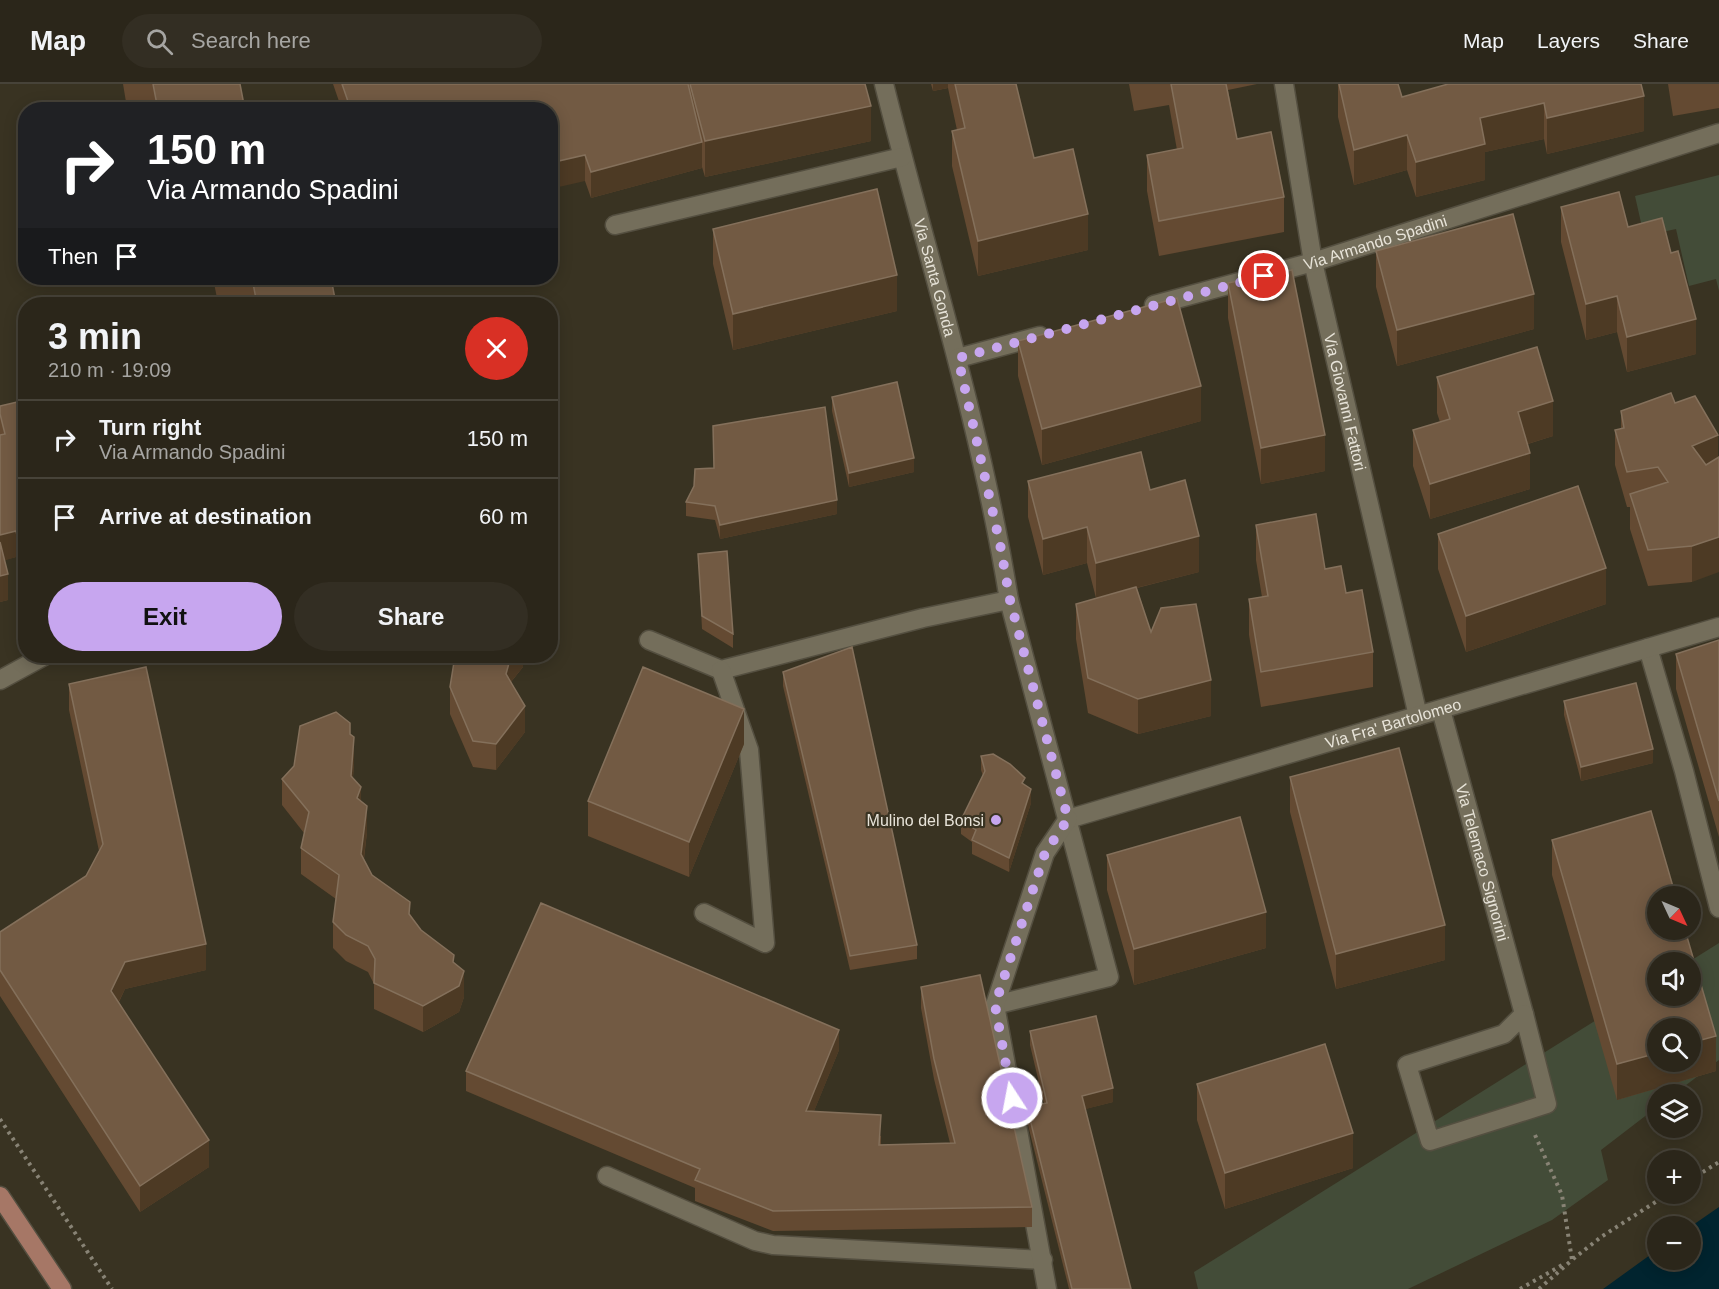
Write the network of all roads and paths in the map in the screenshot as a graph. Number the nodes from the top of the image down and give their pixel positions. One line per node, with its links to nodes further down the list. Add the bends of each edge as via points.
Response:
1 (884, 84): 4 (street, Via Santa Gonda)
2 (1284, 84): 6 (street, Via Giovanni Fattori)
3 (1719, 133): 6 (street, Via Armando Spadini)
4 (902, 157): 5 (street); 9 (street, Via Santa Gonda)
5 (615, 225)
6 (1313, 262): 7 (street, Via Armando Spadini); 18 (street, Via Giovanni Fattori)
7 (1137, 310)
8 (1057, 331): 9 (street)
9 (958, 358): 10 (street, Via Santa Gonda)
10 (1010, 600): 15 (street); 19 (street, Via Santa Gonda)
11 (1719, 627): 13 (street, Via Fra' Bartolomeo)
12 (649, 640): 15 (street)
13 (1648, 648): 17 (street, Via Fra' Bartolomeo); 20 (street)
14 (31, 663): 16 (street)
15 (721, 670): 21 (street, via 749,750 765,943)
16 (0, 680)
17 (1441, 710): 18 (street, Via Fra' Bartolomeo); 23 (street, Via Telemaco Signorini)
18 (1418, 716): 19 (street, Via Fra' Bartolomeo)
19 (1068, 819): 22 (street, via 1045,853); 22 (street, Via Santa Gonda, via 1109,977)
20 (1719, 908)
21 (704, 913)
22 (995, 1005): 31 (street)
23 (1524, 1014): 24 (street, Via Telemaco Signorini, via 1547,1104); 24 (street, Via Telemaco Signorini, via 1504,1034 1407,1065 1430,1141)
24 (1525, 1111): 32 (path, via 1562,1195)
25 (0, 1119): 34 (path)
26 (1719, 1162): 27 (path)
27 (1701, 1173)
28 (607, 1176): 31 (street, via 755,1241 773,1245)
29 (0, 1196): 33 (main road)
30 (1653, 1204): 32 (path)
31 (1043, 1260): 35 (street)
32 (1572, 1260): 36 (path); 37 (path)
33 (62, 1289)
34 (112, 1289)
35 (1047, 1289)
36 (1520, 1289)
37 (1539, 1289)

